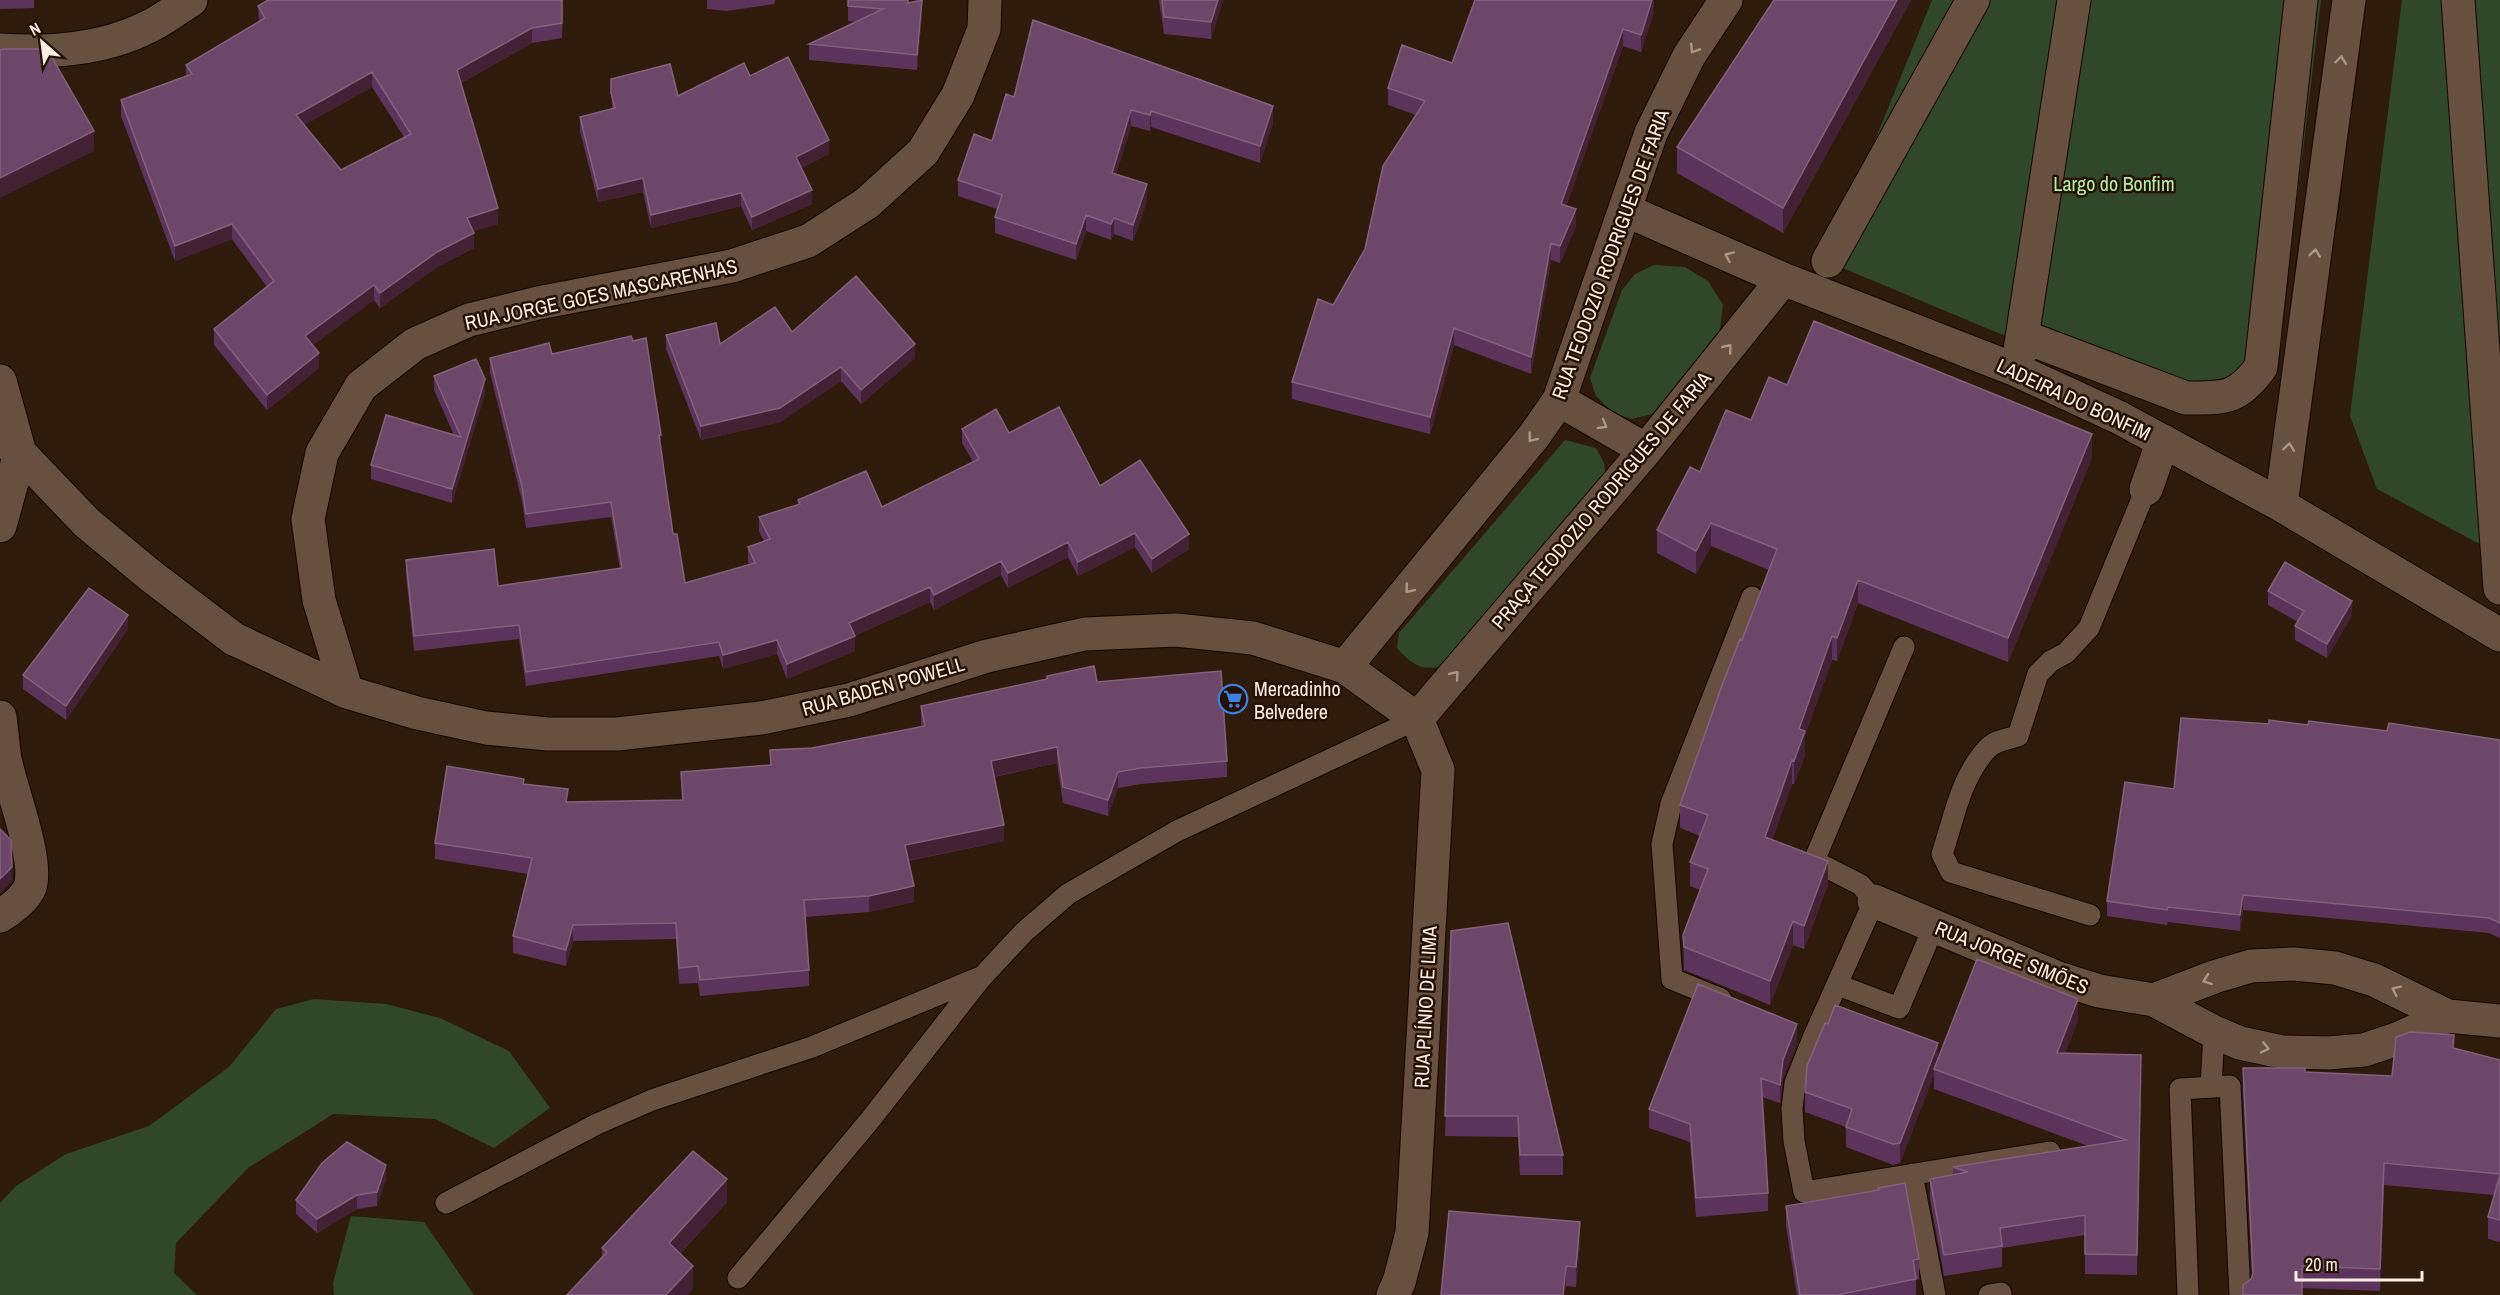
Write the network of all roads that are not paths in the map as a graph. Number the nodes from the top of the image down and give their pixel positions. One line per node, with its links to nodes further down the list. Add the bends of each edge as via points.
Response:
1 (191, 0): 9 (street, via 148,27 94,46 35,52)
2 (985, 0): 29 (street, RUA JORGE GOES MASCARENHAS, via 984,29 958,95 923,152 867,203 808,241 732,266 469,320 415,345 361,386 322,453 308,519 319,600)
3 (1726, 0): 10 (street, RUA TEODOZIO RODRIGUES DE FARIA, one-way to 10, via 1689,56 1651,133)
4 (1973, 0): 11 (street)
5 (2074, 0): 13 (street)
6 (2301, 0): 13 (street, via 2261,367 2250,383 2236,394 2186,398)
7 (2349, 0): 22 (street, one-way to 7)
8 (2458, 0): 15 (street)
9 (0, 50)
10 (1625, 210): 12 (street, LADEIRA DO BONFIM, one-way to 10); 17 (street, RUA TEODOZIO RODRIGUES DE FARIA)
11 (1828, 261)
12 (1783, 279): 14 (street, LADEIRA DO BONFIM); 20 (street, PRAÇA TEODOZIO RODRIGUES DE FARIA, one-way to 12)
13 (2022, 336): 14 (street)
14 (2016, 370): 18 (street, LADEIRA DO BONFIM)
15 (2492, 374): 24 (street)
16 (0, 381): 19 (street)
17 (1559, 400): 20 (street, one-way to 20); 28 (street, RUA TEODOZIO RODRIGUES DE FARIA, one-way to 28, via 1534,436)
18 (2163, 441): 21 (street); 22 (street, LADEIRA DO BONFIM)
19 (10, 445): 23 (street); 29 (street, via 87,523 234,639)
20 (1646, 450): 31 (street, PRAÇA TEODOZIO RODRIGUES DE FARIA, one-way to 20)
21 (2146, 489): 34 (lane, via 2089,628 2066,653 2038,674 2018,736 1989,747 1966,781 1942,854 1951,872)
22 (2281, 505): 26 (street, LADEIRA DO BONFIM)
23 (0, 526)
24 (2500, 588)
25 (1752, 597): 40 (lane, via 1671,804 1662,844 1672,979)
26 (2500, 635)
27 (1904, 647): 33 (lane, via 1814,861 1861,885)
28 (1345, 667): 29 (street, RUA BADEN POWELL, via 1253,638 1176,630 1085,634 987,656 838,702 760,718 617,734 548,734 486,728); 31 (street, RUA BADEN POWELL)
29 (346, 692)
30 (0, 717): 32 (street)
31 (1417, 719): 37 (lane, via 1177,831 1077,889 1024,932); 51 (street, RUA PLÍNIO DE LIMA, via 1438,770 1412,1233)
32 (3, 761): 35 (street, via 18,802 31,866 30,888)
33 (1874, 901): 36 (street, RUA JORGE SIMÕES); 38 (lane)
34 (2090, 915)
35 (0, 916)
36 (1934, 926): 38 (lane, via 1899,1008); 39 (street, RUA JORGE SIMÕES, via 2058,978 2099,991)
37 (983, 976): 49 (lane, via 812,1047 652,1100 597,1124); 50 (lane)
38 (1838, 985): 45 (lane)
39 (2154, 1000): 41 (street, RUA JORGE SIMÕES, one-way to 39, via 2374,980 2335,968 2294,964 2251,966); 44 (street, RUA JORGE SIMÕES)
40 (1738, 1005)
41 (2448, 1016): 42 (street, RUA JORGE SIMÕES); 44 (street, RUA JORGE SIMÕES, one-way to 41, via 2282,1052 2328,1053 2364,1050)
42 (2500, 1021)
43 (1792, 1027): 45 (lane)
44 (2214, 1032): 46 (lane)
45 (1814, 1036): 48 (lane, via 1795,1083 1792,1109 1804,1192)
46 (2211, 1087): 53 (lane, via 2180,1089); 54 (lane, via 2230,1086)
47 (2050, 1152): 48 (lane)
48 (1912, 1174): 52 (lane)
49 (446, 1203)
50 (738, 1278)
51 (1393, 1295)
52 (1935, 1295)
53 (2188, 1295)
54 (2240, 1295)

